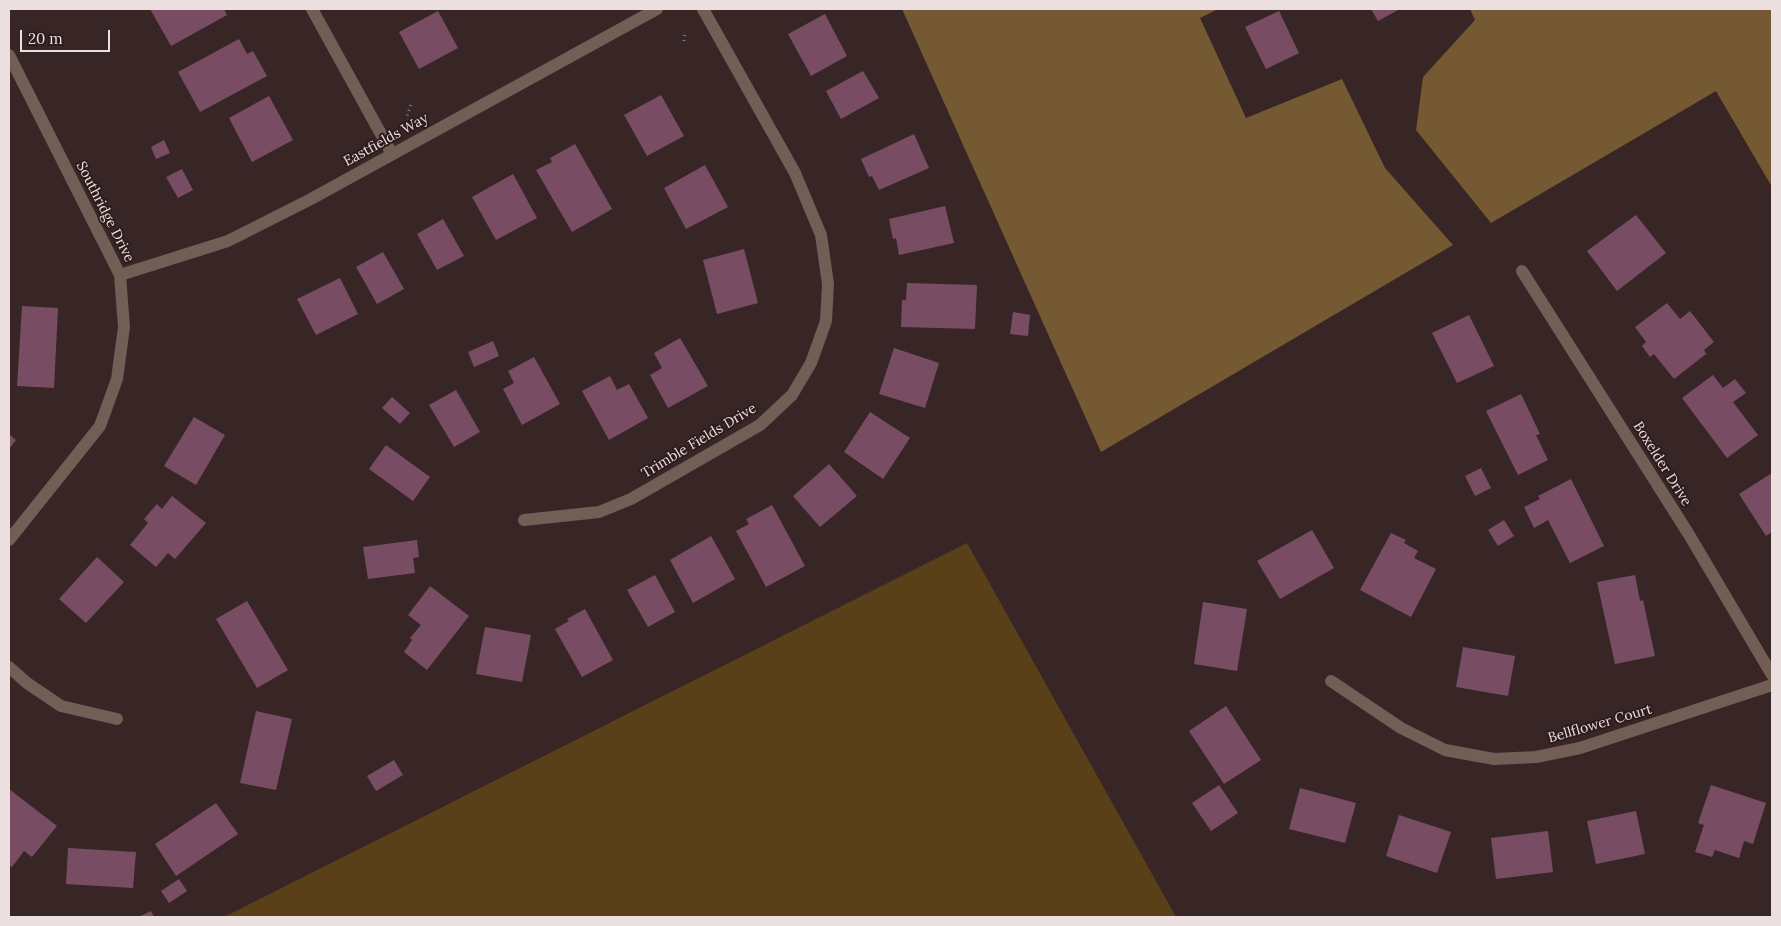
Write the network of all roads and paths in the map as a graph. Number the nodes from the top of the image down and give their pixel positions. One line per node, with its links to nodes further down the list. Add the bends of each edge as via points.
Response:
1 (312, 9): 9 (street)
2 (657, 9): 9 (street, Eastfields Way)
3 (703, 9): 12 (street, Trimble Fields Drive, via 795,173 821,235 828,284 826,322 811,362 792,395 760,425 630,499 599,512)
4 (685, 33): 5 (path)
5 (684, 41)
6 (9, 55): 11 (street, Southridge Drive)
7 (411, 104): 8 (path)
8 (407, 116)
9 (392, 154): 11 (street, Eastfields Way, via 228,241)
10 (1522, 271): 15 (street, Boxelder Drive, via 1688,533)
11 (120, 275): 13 (street, Southridge Drive, via 124,327 117,379 100,426)
12 (524, 520)
13 (9, 540)
14 (9, 667): 18 (street, via 26,683 61,706)
15 (1772, 675)
16 (1331, 680): 17 (street, Bellflower Court, via 1401,728 1445,750 1494,759 1536,757 1580,748)
17 (1772, 685)
18 (117, 719)

